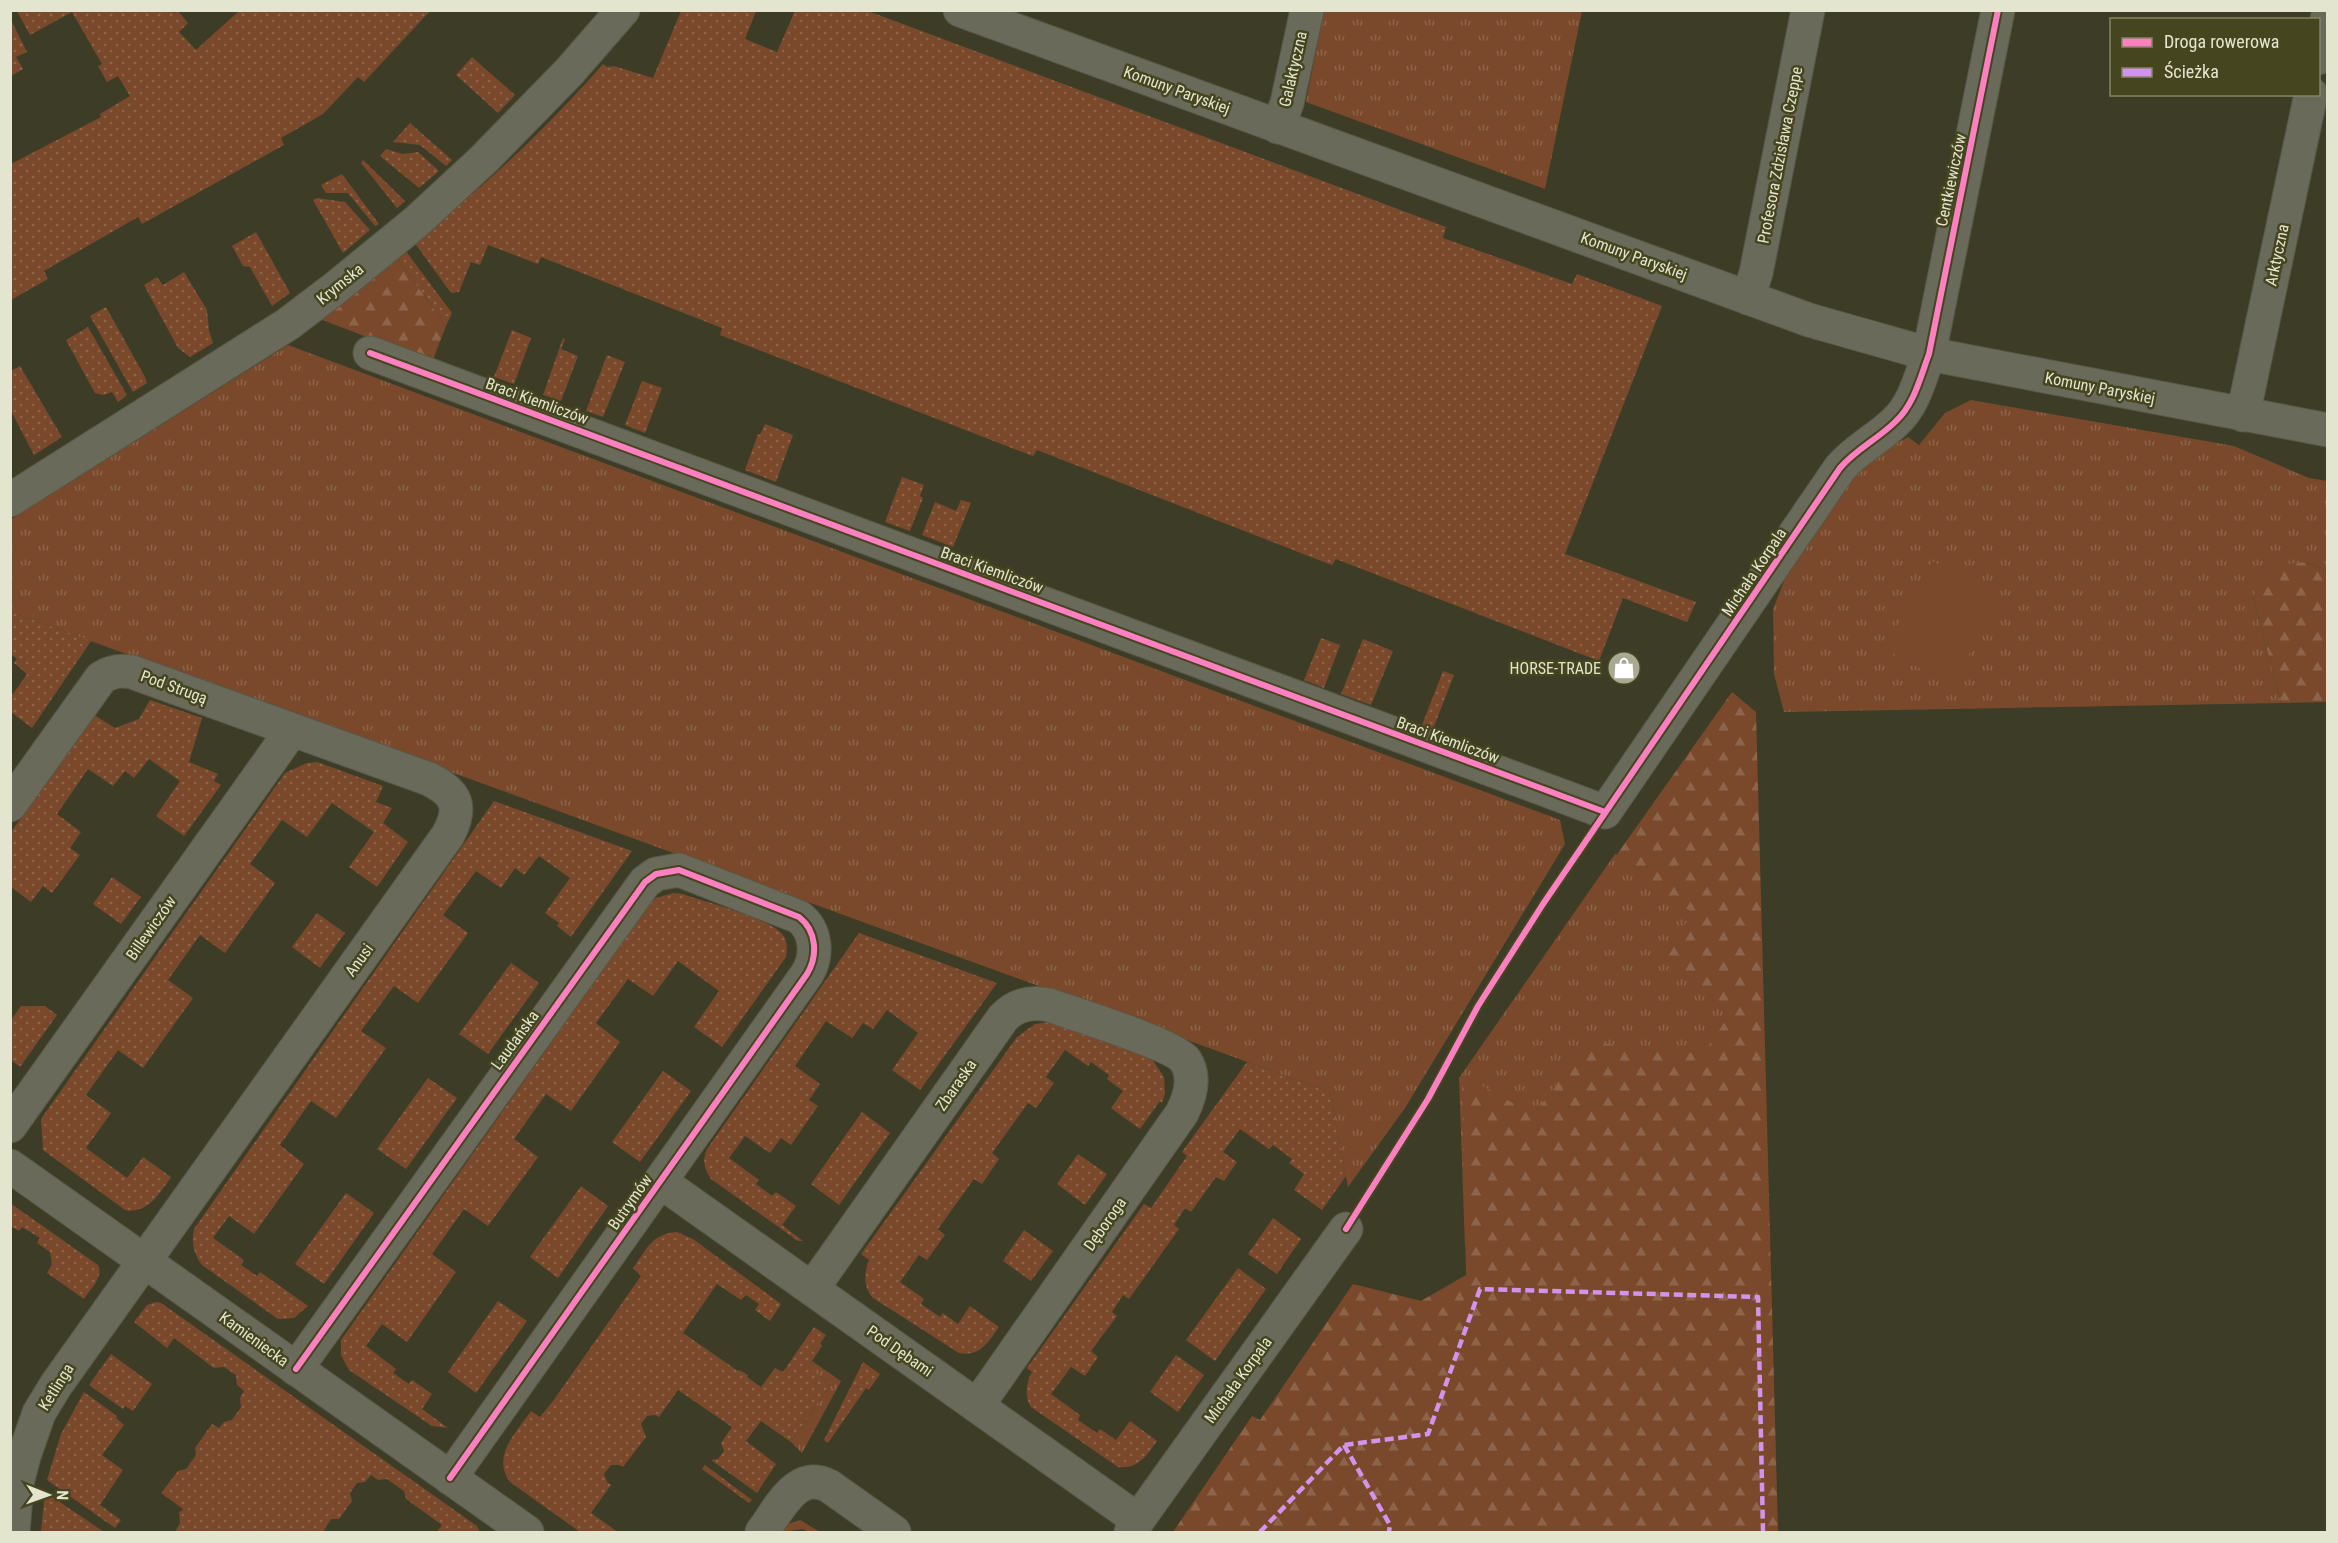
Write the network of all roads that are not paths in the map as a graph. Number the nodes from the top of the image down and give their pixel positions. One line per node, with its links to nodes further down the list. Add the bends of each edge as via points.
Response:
1 (623, 10): 16 (street, Krymska, via 483,160 416,222 334,289 288,324)
2 (960, 10): 7 (street, Komuny Paryskiej)
3 (1307, 10): 10 (street, Galaktyczna)
4 (1808, 10): 11 (street, Profesora Zdzisława Czeppe)
5 (1998, 10): 13 (street, Centkiewiczów)
6 (2328, 15): 8 (street)
7 (1033, 23): 10 (street, Komuny Paryskiej)
8 (2320, 53)
9 (2311, 96): 14 (street, Arktyczna)
10 (1278, 127): 11 (street, Komuny Paryskiej)
11 (1748, 298): 13 (street, Komuny Paryskiej)
12 (370, 353): 19 (street, Braci Kiemliczów)
13 (1929, 354): 14 (street, Komuny Paryskiej); 19 (street, Michała Korpala, via 1910,403 1896,422 1840,468)
14 (2244, 415): 15 (street, Komuny Paryskiej)
15 (2328, 430)
16 (10, 500)
17 (292, 730): 18 (street, Pod Strugą, via 132,672 110,673 99,681); 22 (street, Billewiczów); 26 (street, Anusi, via 440,784 456,802 453,827)
18 (10, 805)
19 (1605, 812)
20 (813, 936): 24 (street, Butrymów, via 813,960 807,974); 28 (street, Laudańska, via 803,920 792,912 681,870 648,879)
21 (1159, 1045): 27 (street, Zbaraska, via 1048,1005 1030,1004 1013,1009); 29 (street, Dęboroga, via 1182,1057 1189,1068 1191,1090 1182,1113)
22 (10, 1126)
23 (10, 1166): 26 (street, Kamieniecka)
24 (661, 1182): 27 (street, Pod Dębami); 30 (street, Butrymów)
25 (1346, 1229): 31 (street, Michała Korpala)
26 (143, 1260): 28 (street, Kamieniecka); 33 (street, Ketlinga, via 39,1413 19,1477)
27 (812, 1289): 29 (street, Pod Dębami)
28 (296, 1369): 30 (street, Kamieniecka)
29 (977, 1406): 31 (street, Pod Dębami)
30 (450, 1478): 32 (street, Kamieniecka)
31 (1135, 1526)
32 (526, 1532)
33 (13, 1533)
34 (762, 1533): 35 (street, via 793,1489 812,1481 829,1486)
35 (894, 1533)

